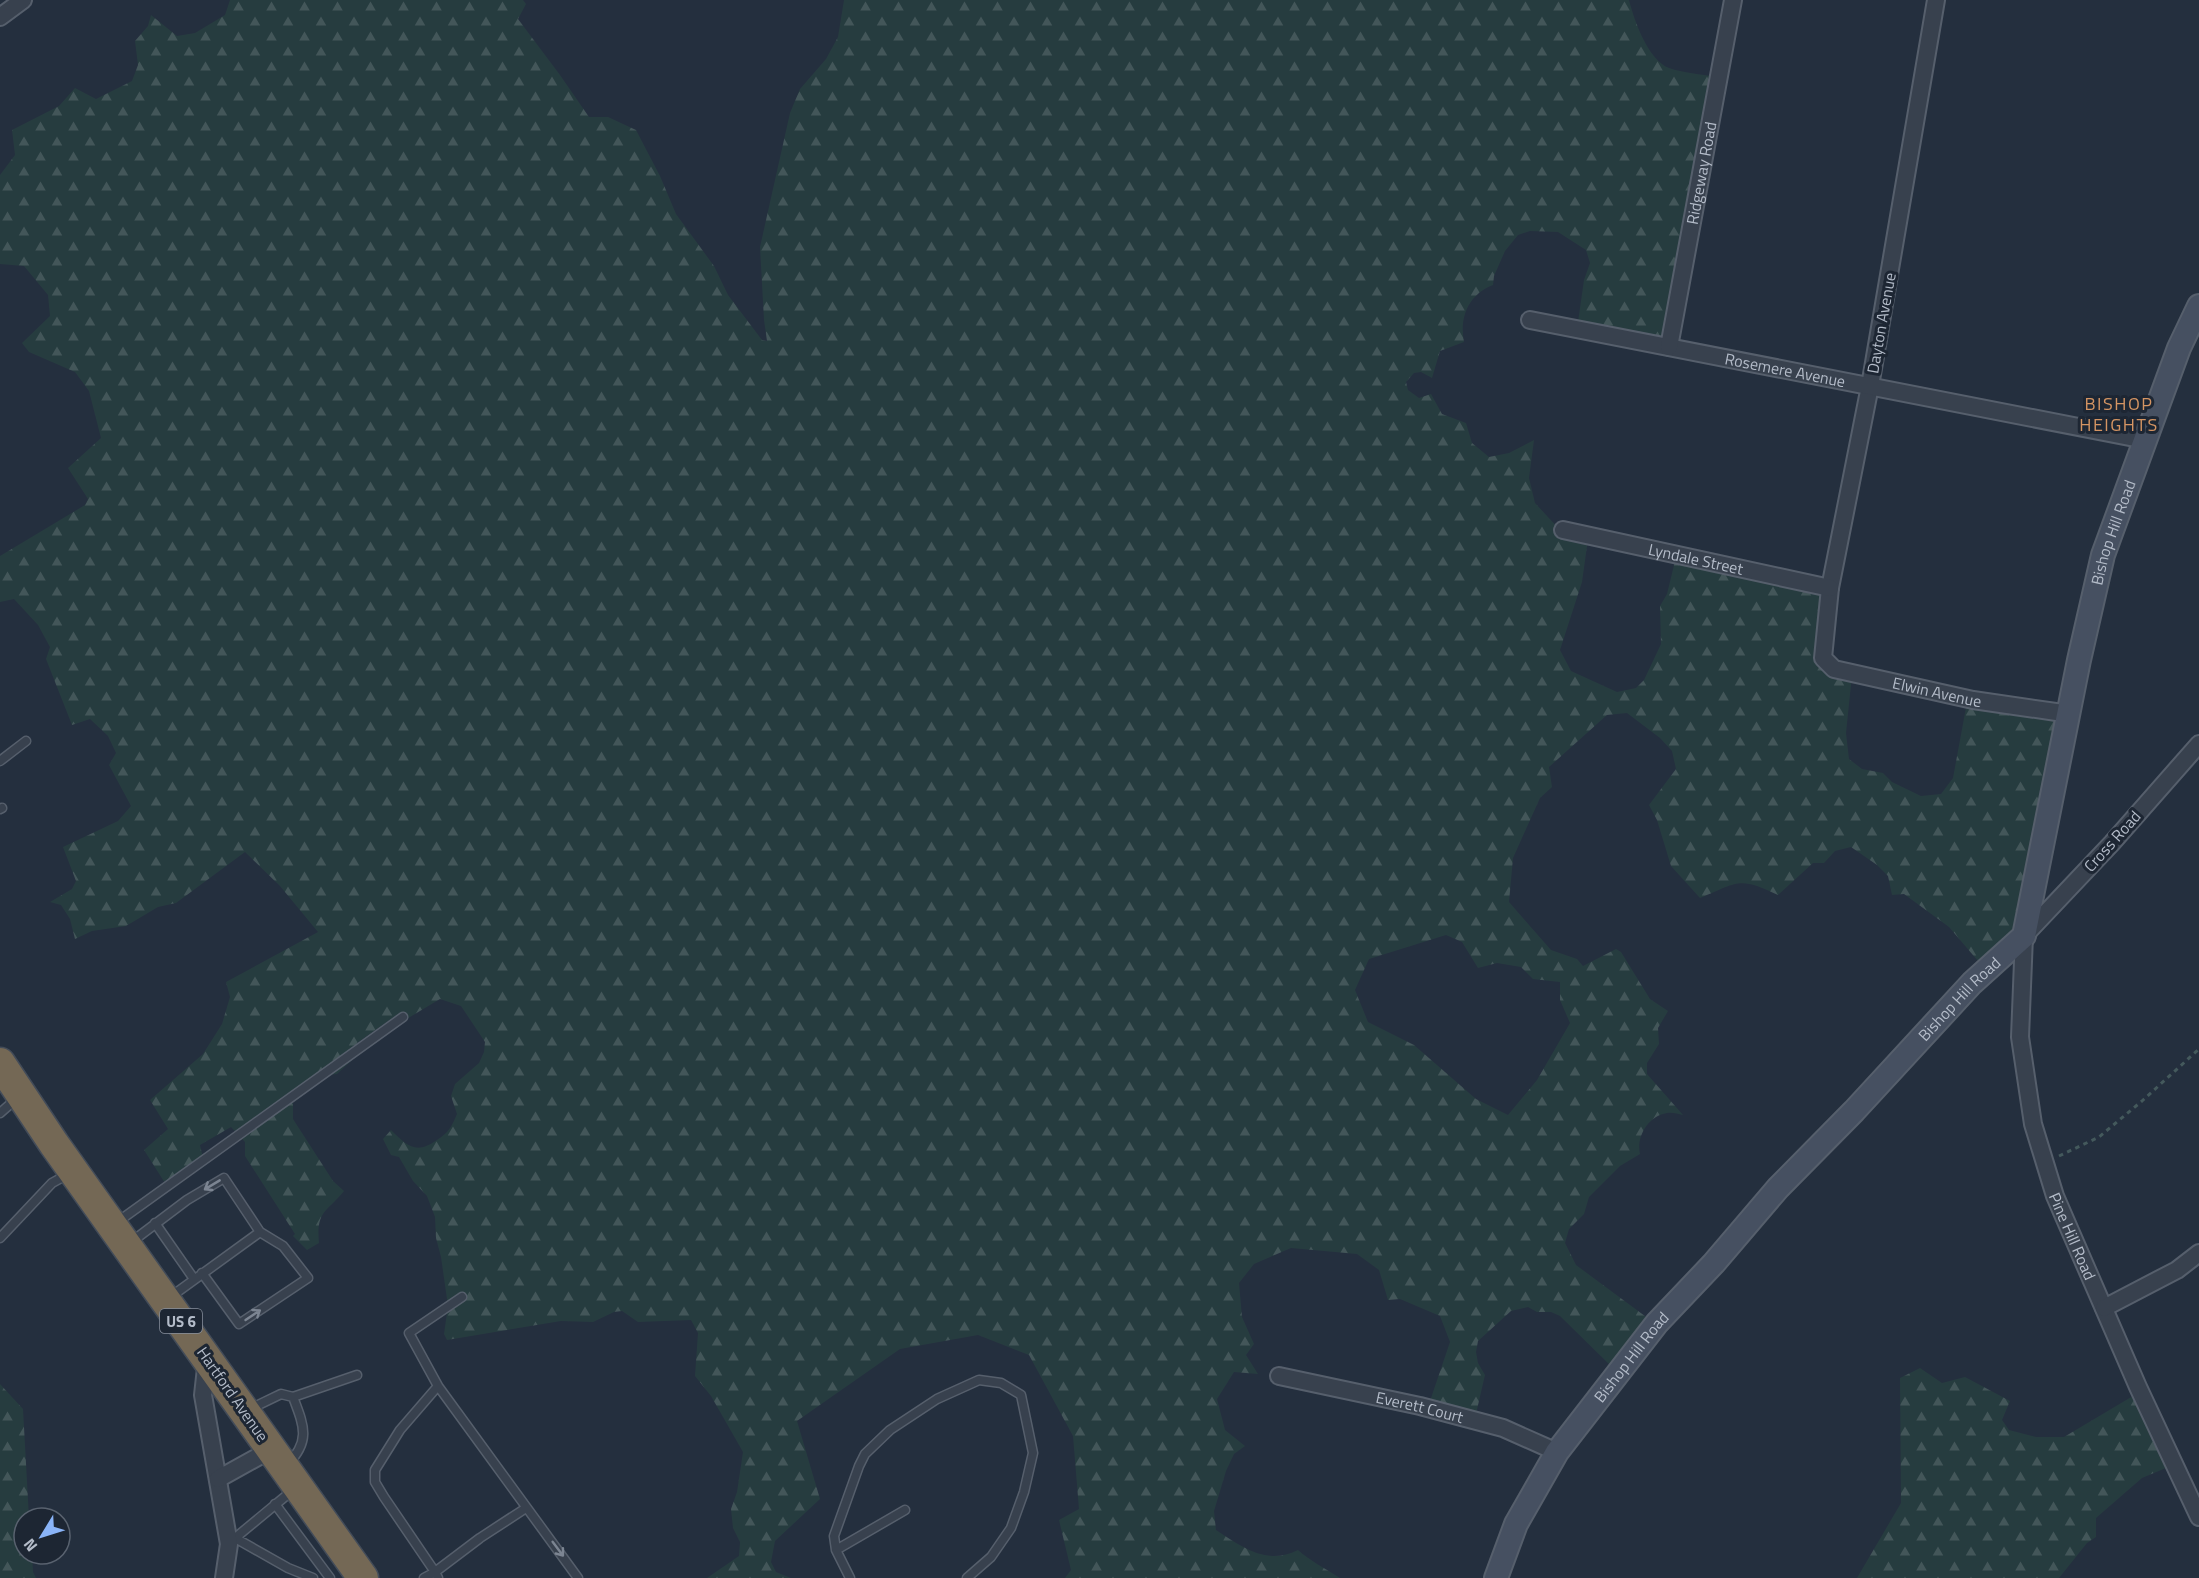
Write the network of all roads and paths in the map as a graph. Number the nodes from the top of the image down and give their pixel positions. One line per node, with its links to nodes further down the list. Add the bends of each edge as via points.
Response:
1 (23, 0): 4 (street)
2 (1733, 0): 7 (street, Ridgeway Road)
3 (1936, 0): 8 (street, Dayton Avenue)
4 (0, 17)
5 (2199, 306): 9 (street, Bishop Hill Road)
6 (1530, 320): 7 (street, Rosemere Avenue)
7 (1669, 347): 8 (street, Rosemere Avenue)
8 (1870, 386): 9 (street, Rosemere Avenue); 11 (street, Dayton Avenue)
9 (2145, 440): 13 (street, Bishop Hill Road, via 2103,555)
10 (1563, 530): 11 (street, Lyndale Street)
11 (1830, 588): 12 (street, Dayton Avenue)
12 (1824, 646): 13 (street, Elwin Avenue, via 1822,658 1834,669 1973,700)
13 (2070, 714): 17 (street, Bishop Hill Road)
14 (26, 741): 16 (lane)
15 (2199, 744): 17 (street, Cross Road)
16 (0, 761)
17 (2024, 936): 22 (street, Pine Hill Road, via 2020,1037 2034,1124); 40 (street, Bishop Hill Road, via 1972,983 1778,1188 1657,1323)
18 (403, 1017): 26 (lane)
19 (2199, 1049): 22 (path, via 2099,1137)
20 (0, 1063): 21 (highway, Hartford Avenue / US 6)
21 (11, 1104): 23 (highway, Hartford Avenue / US 6)
22 (2045, 1162): 33 (street, Pine Hill Road, via 2055,1196)
23 (74, 1171): 26 (highway, Hartford Avenue / US 6); 27 (lane, via 52,1183)
24 (155, 1224): 25 (lane, one-way to 24, via 224,1178); 26 (lane); 30 (lane)
25 (260, 1232): 29 (lane); 29 (lane, one-way to 25, via 240,1324 308,1278 283,1246)
26 (120, 1235): 32 (highway, Hartford Avenue / US 6)
27 (0, 1238)
28 (2199, 1253): 33 (street, via 2177,1270)
29 (202, 1274): 30 (lane)
30 (194, 1279): 32 (lane)
31 (462, 1297): 37 (lane, via 409,1333)
32 (166, 1300): 34 (highway, Hartford Avenue / US 6)
33 (2104, 1308): 45 (street, Pine Hill Road)
34 (207, 1358): 39 (highway, Hartford Avenue / US 6); 42 (street, via 203,1395)
35 (357, 1375): 38 (lane)
36 (1279, 1376): 40 (street, Everett Court, via 1503,1428)
37 (438, 1386): 43 (lane); 48 (lane, via 400,1430 375,1470 375,1482)
38 (293, 1397): 39 (lane, via 281,1394); 41 (lane, via 304,1433 300,1452)
39 (244, 1413): 41 (highway, Hartford Avenue / US 6)
40 (1557, 1452): 57 (street, Bishop Hill Road, via 1516,1524)
41 (282, 1477): 42 (street); 46 (lane); 51 (lane); 52 (highway, Hartford Avenue / US 6)
42 (218, 1479): 46 (street)
43 (526, 1508): 48 (lane, via 480,1538); 54 (lane, one-way to 54)
44 (905, 1510): 47 (lane)
45 (2199, 1517)
46 (232, 1541): 49 (street); 50 (lane)
47 (836, 1550): 55 (lane); 56 (lane, via 834,1536 865,1454 890,1430 937,1399 979,1380 1001,1383 1021,1395 1033,1453 1011,1528 991,1557)
48 (436, 1575): 53 (lane)
49 (224, 1578)
50 (313, 1578)
51 (330, 1578)
52 (363, 1578)
53 (424, 1578)
54 (578, 1578)
55 (850, 1578)
56 (967, 1578)
57 (1496, 1578)

